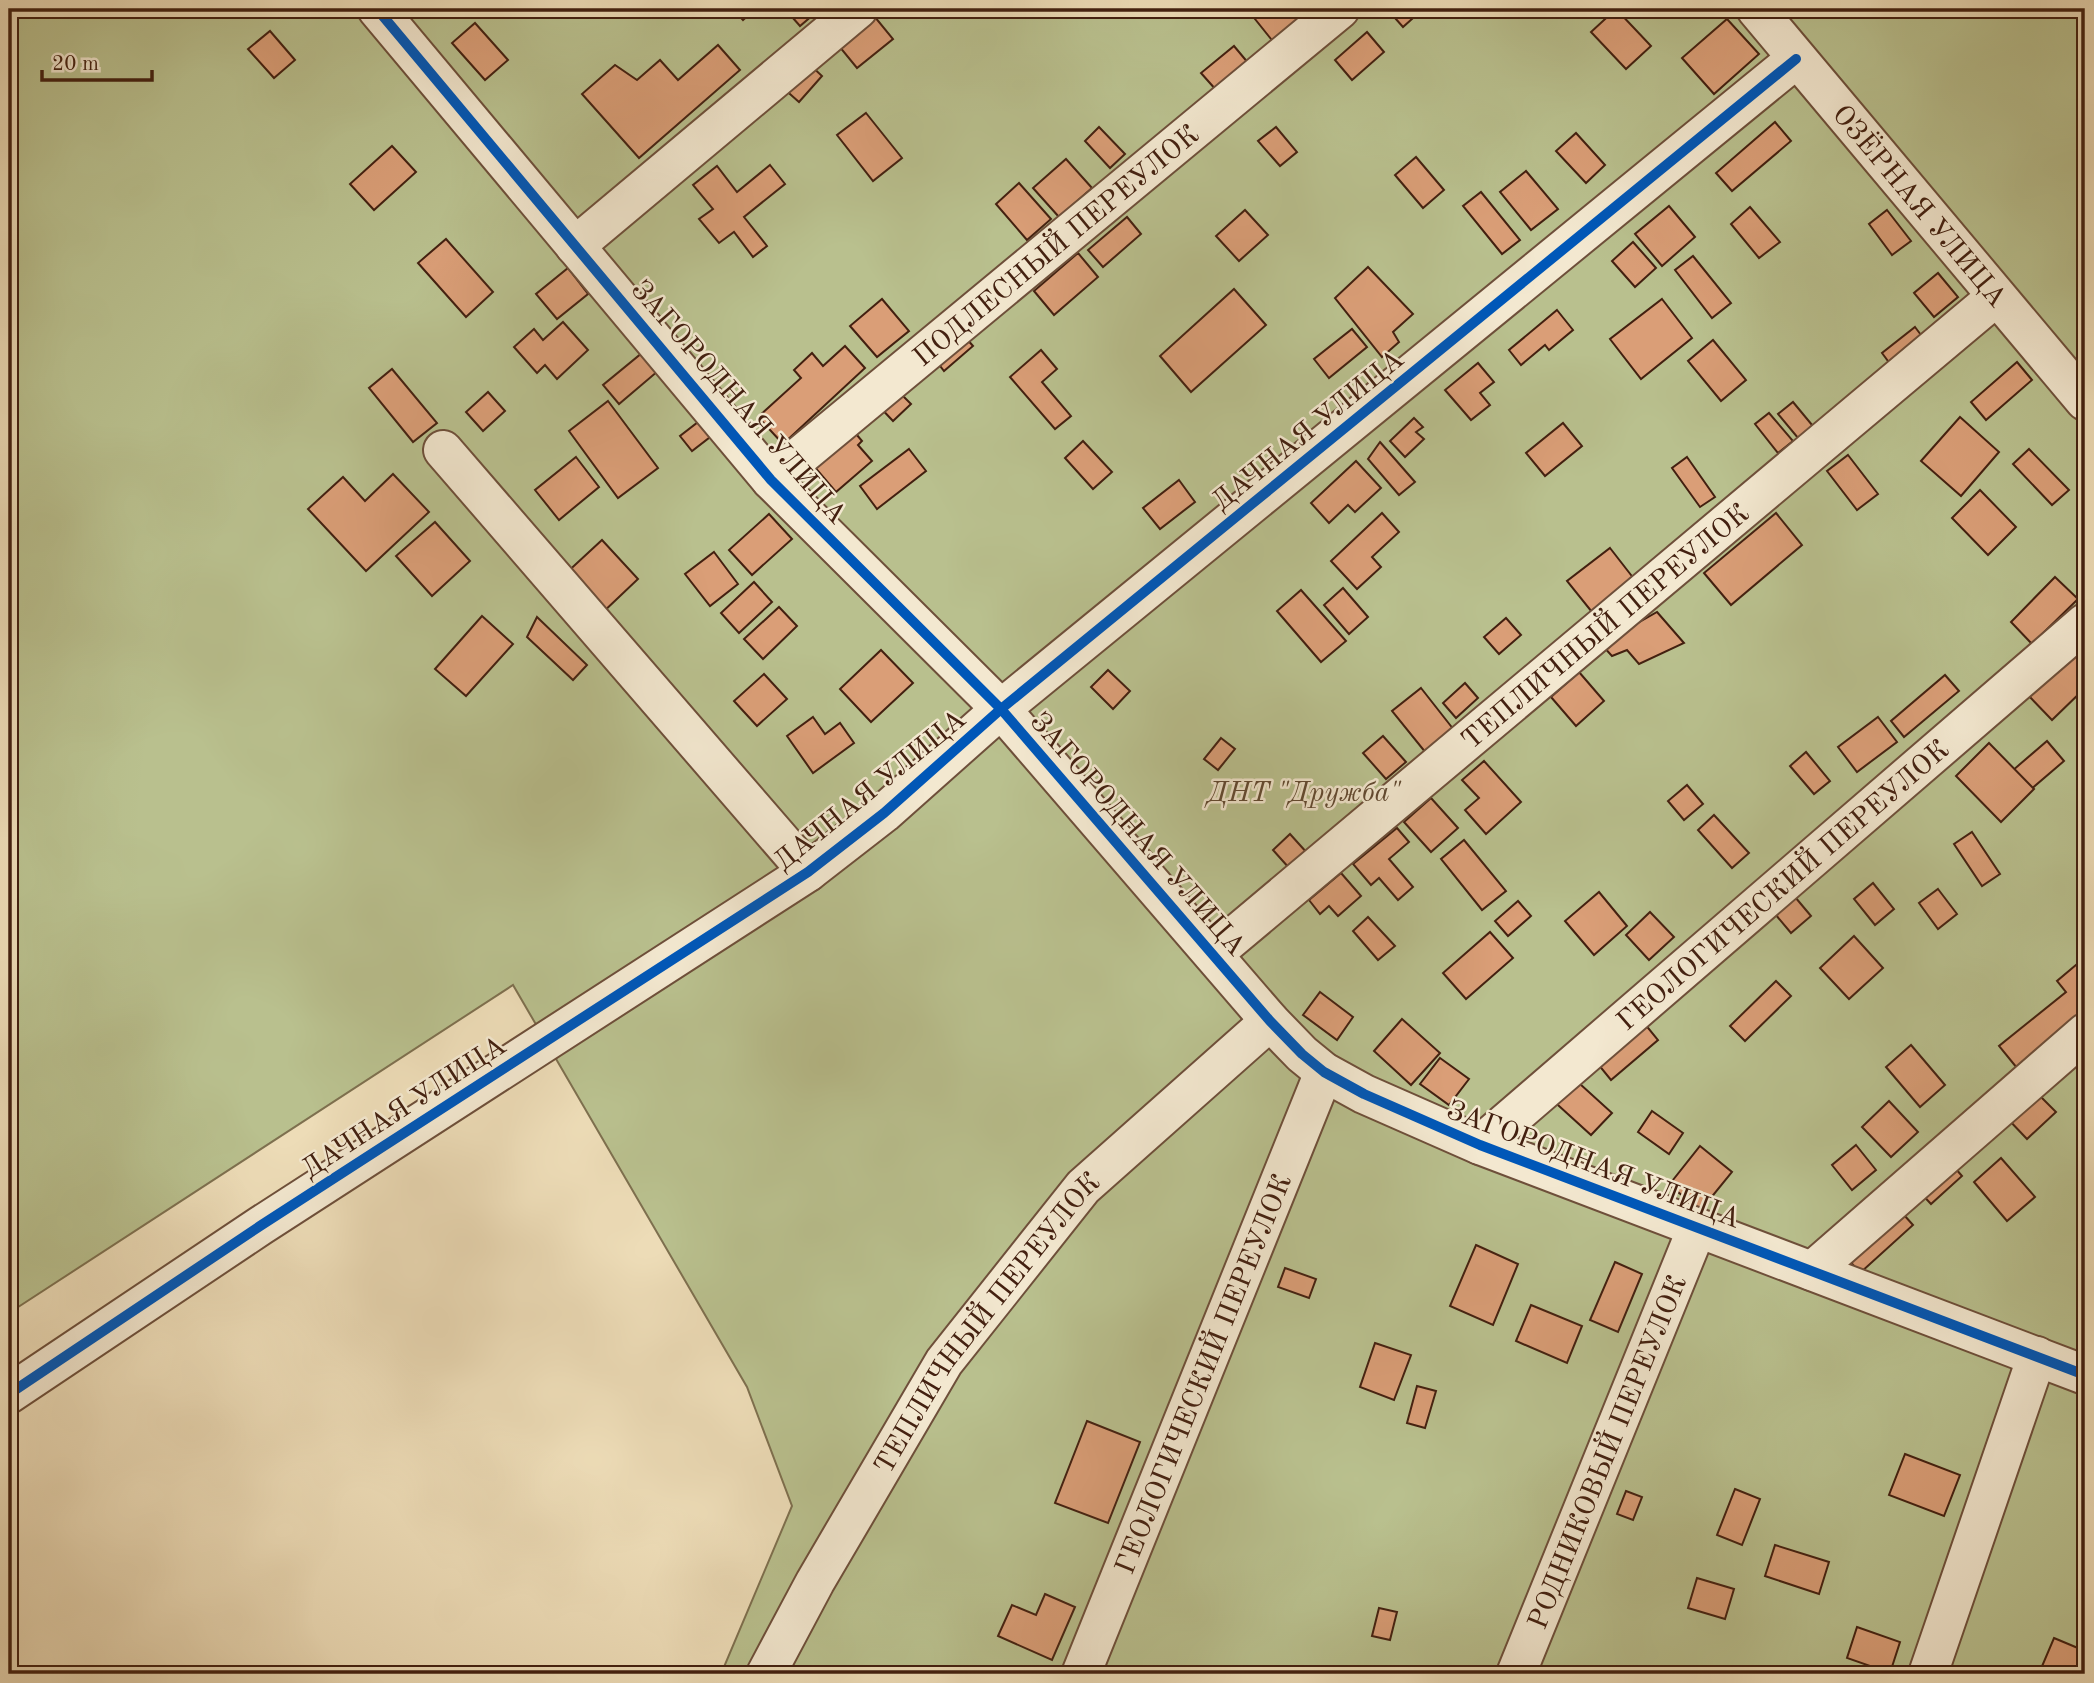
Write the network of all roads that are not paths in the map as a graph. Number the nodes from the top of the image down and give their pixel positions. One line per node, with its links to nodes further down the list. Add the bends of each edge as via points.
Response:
1 (377, 9): 6 (street, ЗАГОРОДНАЯ УЛИЦА)
2 (858, 9): 6 (street)
3 (1340, 9): 10 (street, ПОДЛЕСНЫЙ ПЕРЕУЛОК)
4 (1756, 9): 5 (street, ОЗЁРНАЯ УЛИЦА)
5 (1796, 59): 7 (street, ОЗЁРНАЯ УЛИЦА); 12 (street, ДАЧНАЯ УЛИЦА)
6 (575, 246): 10 (street, ЗАГОРОДНАЯ УЛИЦА)
7 (1996, 297): 8 (street, ОЗЁРНАЯ УЛИЦА); 14 (street, ТЕПЛИЧНЫЙ ПЕРЕУЛОК)
8 (2085, 401)
9 (443, 450): 13 (street)
10 (771, 480): 12 (street, ЗАГОРОДНАЯ УЛИЦА)
11 (2085, 623): 18 (street, ГЕОЛОГИЧЕСКИЙ ПЕРЕУЛОК)
12 (1002, 709): 13 (street, ДАЧНАЯ УЛИЦА, via 884,813); 14 (street, ЗАГОРОДНАЯ УЛИЦА)
13 (808, 872): 23 (street, ДАЧНАЯ УЛИЦА)
14 (1213, 954): 15 (street, ЗАГОРОДНАЯ УЛИЦА)
15 (1270, 1021): 17 (street, ЗАГОРОДНАЯ УЛИЦА); 24 (street, ТЕПЛИЧНЫЙ ПЕРЕУЛОК, via 1083,1187 944,1362)
16 (2085, 1033): 20 (street)
17 (1324, 1072): 18 (street, ЗАГОРОДНАЯ УЛИЦА); 25 (street, ГЕОЛОГИЧЕСКИЙ ПЕРЕУЛОК)
18 (1480, 1145): 19 (street, ЗАГОРОДНАЯ УЛИЦА)
19 (1697, 1228): 20 (street, ЗАГОРОДНАЯ УЛИЦА); 26 (street, РОДНИКОВЫЙ ПЕРЕУЛОК)
20 (1812, 1271): 21 (street, ЗАГОРОДНАЯ УЛИЦА)
21 (2037, 1356): 22 (street, ЗАГОРОДНАЯ УЛИЦА); 27 (street)
22 (2085, 1375)
23 (9, 1394)
24 (766, 1674)
25 (1081, 1674)
26 (1516, 1674)
27 (1928, 1674)

